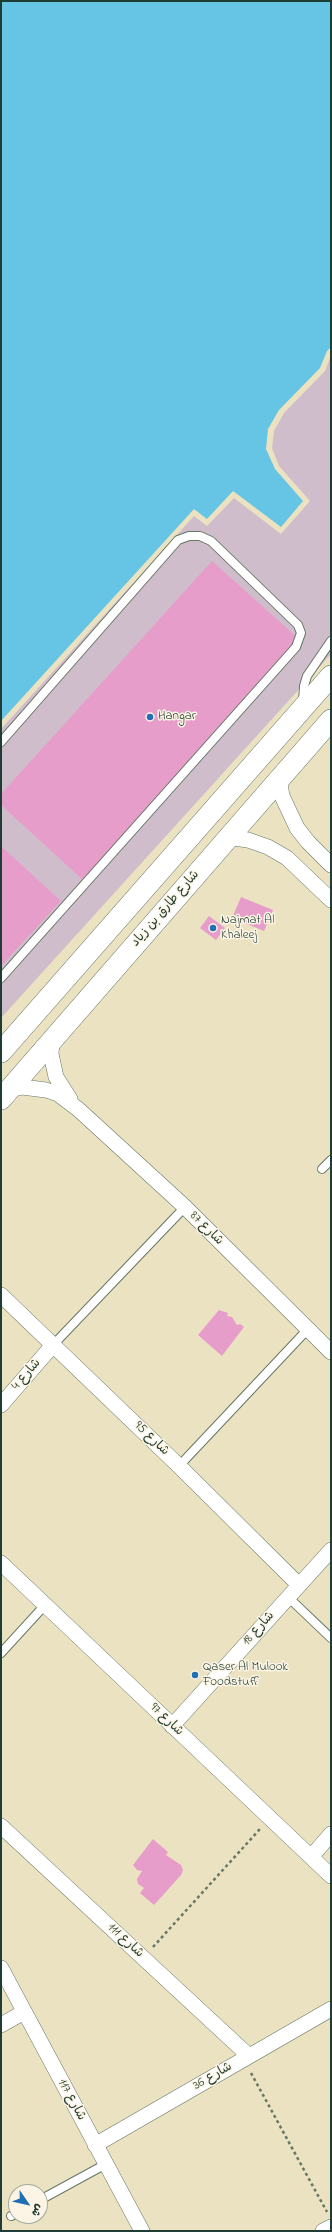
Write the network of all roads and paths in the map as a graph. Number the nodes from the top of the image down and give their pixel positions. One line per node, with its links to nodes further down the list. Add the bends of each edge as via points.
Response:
1 (331, 641): 3 (lane, via 307,676)
2 (331, 676): 3 (main road)
3 (304, 706): 12 (main road)
4 (331, 720): 6 (main road, شارع طارق بن زياد)
5 (1, 742): 10 (lane, via 178,540 195,536 211,541 298,625 301,633 296,647)
6 (279, 778): 7 (main road, شارع طارق بن زياد); 8 (street, via 282,796 297,828)
7 (227, 837): 9 (street, via 248,840 275,850 287,858); 11 (main road, شارع طارق بن زياد)
8 (331, 865)
9 (331, 900)
10 (1, 978)
11 (52, 1042): 13 (main road, شارع طارق بن زياد); 14 (street, شارع 87, via 56,1078)
12 (1, 1052)
13 (5, 1094): 14 (street, شارع 87, via 22,1087 46,1090 58,1094)
14 (78, 1109): 17 (street, شارع 87)
15 (331, 1160): 16 (lane)
16 (322, 1169)
17 (185, 1207): 19 (street, شارع 87); 20 (lane)
18 (1, 1295): 20 (street, شارع 95)
19 (308, 1329): 21 (street, شارع 87); 23 (lane)
20 (53, 1345): 22 (street, شارع 4); 23 (street, شارع 95)
21 (331, 1352)
22 (1, 1405)
23 (179, 1466): 26 (street, شارع 95)
24 (331, 1550): 26 (street, شارع 18)
25 (1, 1563): 28 (street, شارع 97)
26 (299, 1585): 27 (street, شارع 18)
27 (288, 1597): 29 (lane); 31 (street, شارع 18)
28 (45, 1605): 30 (lane); 31 (street, شارع 97)
29 (331, 1638)
30 (1, 1653)
31 (172, 1726): 32 (street, شارع 97)
32 (270, 1818): 35 (street, شارع 97); 37 (path)
33 (1, 1826): 37 (street, شارع 111)
34 (331, 1834): 35 (street)
35 (311, 1857): 36 (street, شارع 97)
36 (331, 1876)
37 (144, 1958): 42 (street, شارع 111)
38 (1, 1968): 40 (street, شارع 117)
39 (331, 2009): 42 (street, شارع 36)
40 (24, 2012): 41 (street); 43 (street, شارع 117)
41 (1, 2025)
42 (246, 2058): 43 (street, شارع 36); 46 (path)
43 (95, 2144): 44 (street, شارع 117)
44 (106, 2164): 45 (lane); 47 (street, شارع 117)
45 (48, 2196)
46 (329, 2220): 48 (street)
47 (142, 2231)
48 (323, 2231)

